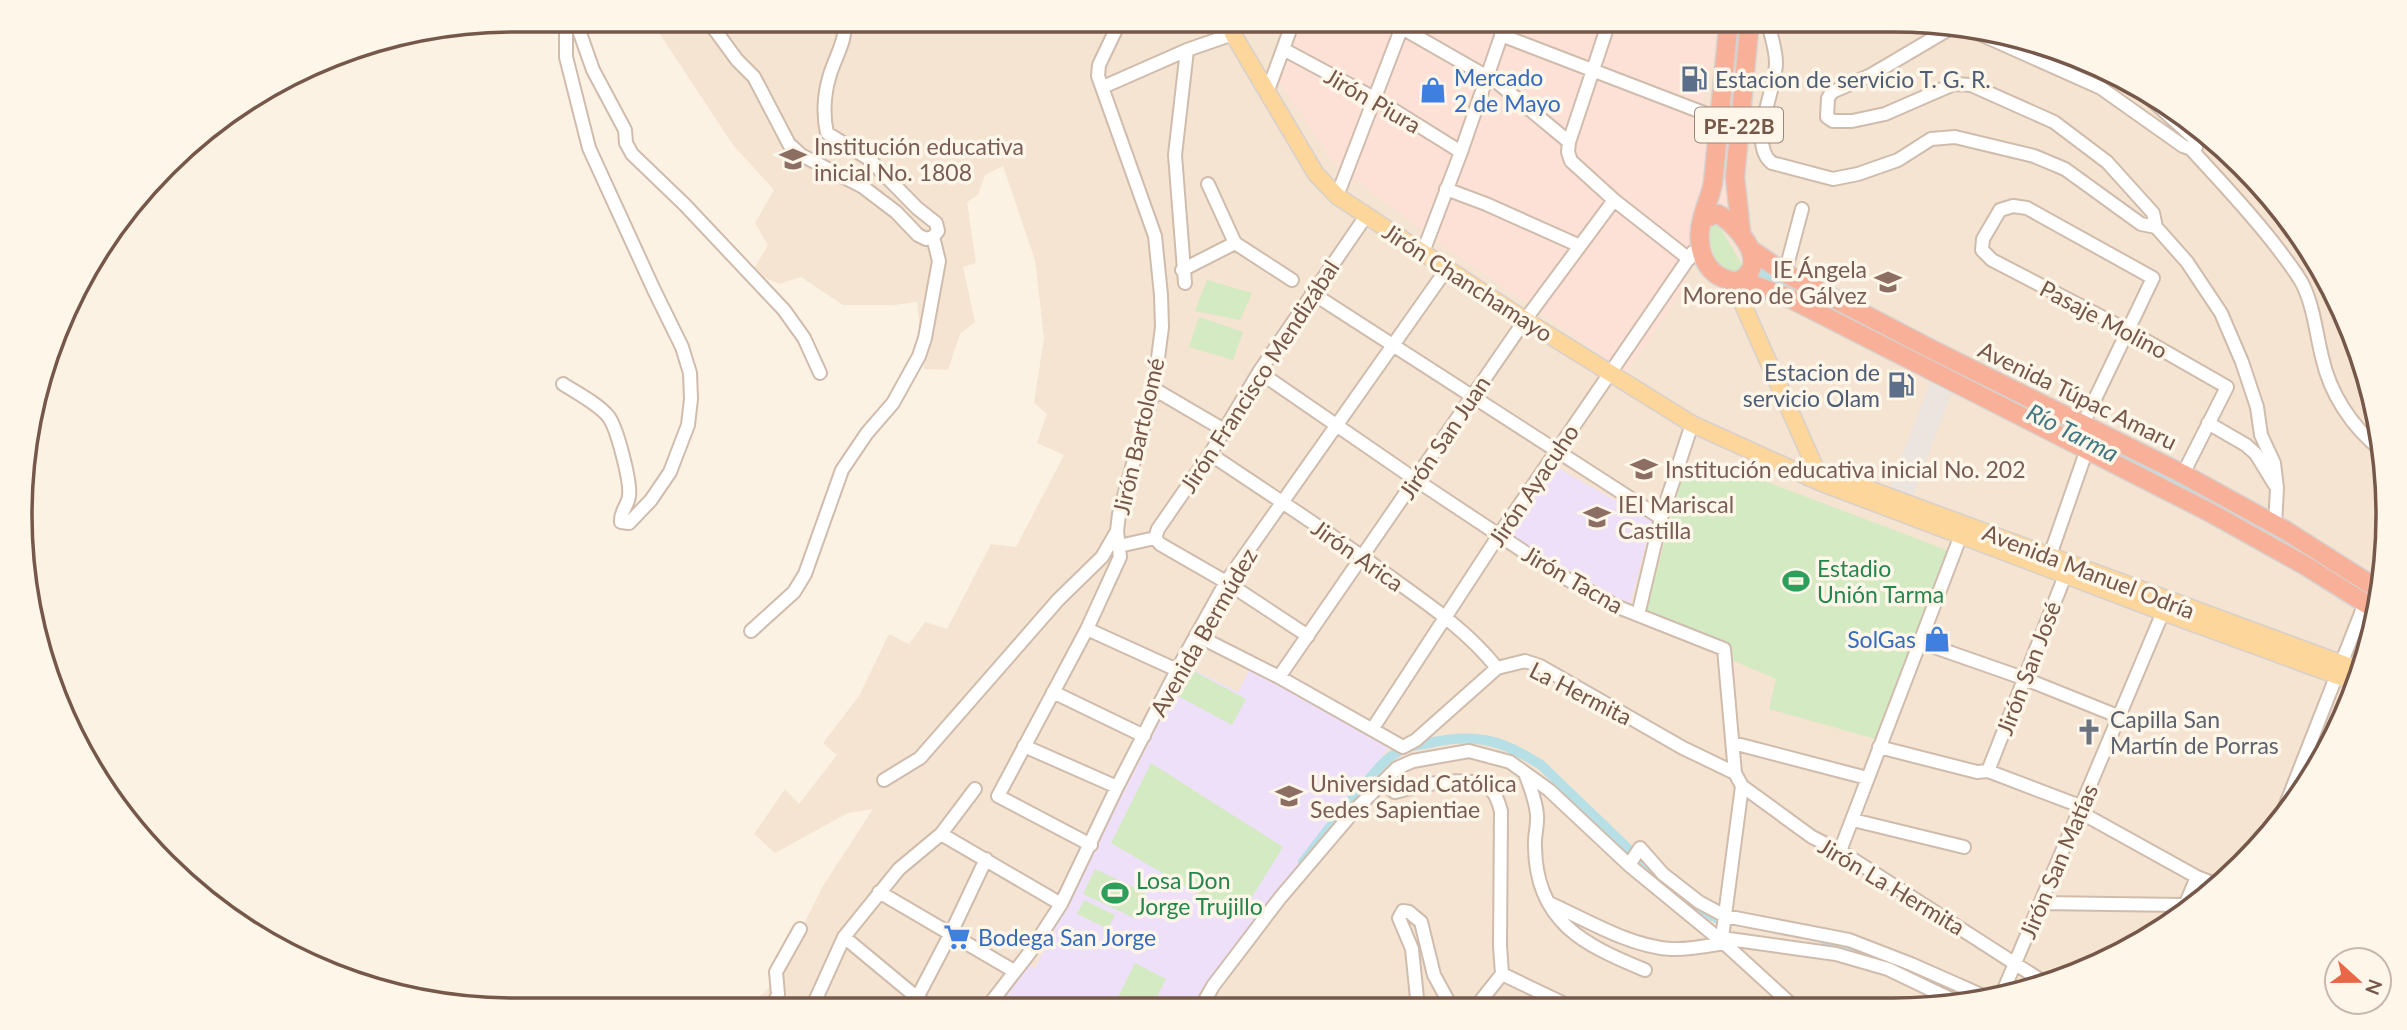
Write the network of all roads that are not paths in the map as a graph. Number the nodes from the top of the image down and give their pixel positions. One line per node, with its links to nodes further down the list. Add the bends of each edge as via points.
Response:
1 (566, 32): 57 (street, via 566,57 589,148 690,373 688,425 670,472 629,523 621,522 620,515 629,498 628,472 609,417)
2 (580, 32): 56 (street, via 593,70 625,130 628,149 790,316)
3 (717, 32): 40 (street, via 754,77 789,145 863,187 918,235)
4 (846, 32): 40 (street, via 829,78 827,133 869,159 936,223 938,231)
5 (1115, 32): 23 (street, Jirón Bartolomé, via 1099,65)
6 (1221, 32): 19 (street)
7 (1233, 32): 24 (main road, Jirón Chanchamayo)
8 (1289, 32): 20 (street)
9 (1401, 32): 25 (street)
10 (1416, 32): 22 (street)
11 (1503, 32): 16 (street)
12 (1606, 32): 21 (street)
13 (1727, 32): 26 (highway, PE-22B)
14 (1749, 32): 39 (highway, PE-22B, via 1735,177)
15 (1770, 32): 38 (street, via 1776,62 1761,144 1772,163 1833,179 1898,160 1931,139 1955,136 2034,156 2065,169 2141,223)
16 (1502, 35): 21 (street); 22 (street)
17 (1940, 35): 38 (street, via 1832,92 1827,117 1852,121 1885,114 1954,84 1971,85 2054,122 2089,147 2153,213)
18 (2006, 45): 29 (street, via 2101,88)
19 (1187, 50): 23 (street); 41 (street, via 1175,155 1184,276)
20 (1283, 50): 24 (street); 25 (street, Jirón Piura)
21 (1593, 71): 26 (street); 28 (street)
22 (1486, 77): 28 (street); 30 (street)
23 (1103, 87): 58 (street, Jirón Bartolomé, via 1155,236 1162,327)
24 (1267, 93): 33 (main road, Jirón Chanchamayo, via 1316,174)
25 (1376, 99): 30 (street, Jirón Piura); 33 (street)
26 (1717, 118): 37 (highway, PE-22B, via 1713,183)
27 (2186, 131): 29 (street, via 2196,140)
28 (1569, 142): 34 (street, via 1571,161)
29 (2191, 149): 65 (street, via 2261,226 2302,283 2332,389)
30 (1461, 152): 32 (street)
31 (1208, 184): 41 (street)
32 (1446, 189): 42 (street); 44 (street)
33 (1337, 196): 36 (main road, Jirón Chanchamayo)
34 (1614, 201): 42 (street, Jirón San Juan); 45 (street)
35 (1802, 209): 47 (street)
36 (1366, 216): 44 (main road, Jirón Chanchamayo); 50 (street, Jirón Francisco Mendizábal)
37 (1703, 218): 39 (highway, via 1717,214); 45 (highway, PE-22B)
38 (2156, 227): 72 (street, via 2188,262 2221,313 2257,407)
39 (1741, 232): 43 (highway, PE-22B)
40 (933, 237): 93 (street, via 938,268 919,356 893,403 842,470 794,593)
41 (1235, 243): 48 (street)
42 (1580, 246): 51 (street, Jirón San Juan)
43 (1751, 250): 47 (highway, Avenida Túpac Amaru / PE-22B); 49 (highway, via 1748,273)
44 (1423, 252): 46 (main road, Jirón Chanchamayo)
45 (1695, 254): 49 (highway, via 1717,276); 55 (street, Jirón Ayacuho)
46 (1447, 270): 51 (main road, Jirón Chanchamayo); 53 (street, Avenida Bermúdez)
47 (1785, 273): 62 (highway, Avenida Túpac Amaru / PE-22B)
48 (1292, 280)
49 (1737, 281): 67 (highway, via 1787,298); 70 (main road)
50 (1312, 293): 53 (street); 54 (street, Jirón Francisco Mendizábal)
51 (1525, 320): 55 (main road, Jirón Chanchamayo); 59 (street, Jirón San Juan)
52 (2129, 331): 52 (street, Pasaje Molino, via 2153,278 2027,208 2000,210 1983,239 1982,250); 60 (street, Pasaje Molino, via 2227,387); 62 (street)
53 (1392, 345): 59 (street); 63 (street, Avenida Bermúdez)
54 (1259, 372): 63 (street, Jirón Tacna); 64 (street, Jirón Francisco Mendizábal)
55 (1609, 372): 61 (main road, Jirón Chanchamayo); 66 (street, Jirón Ayacuho)
56 (820, 373)
57 (563, 384)
58 (1154, 389): 64 (street); 77 (street, Jirón Bartolomé)
59 (1471, 397): 66 (street); 71 (street, Jirón San Juan)
60 (2208, 423): 69 (street); 72 (street, via 2256,454)
61 (1692, 424): 70 (main road, Jirón Chanchamayo); 75 (street)
62 (2084, 424): 69 (highway, Avenida Túpac Amaru / PE-22B)
63 (1336, 426): 71 (street, Jirón Tacna); 73 (street, Avenida Bermúdez)
64 (1224, 429): 68 (street, Jirón Francisco Mendizábal)
65 (2369, 440)
66 (1556, 451): 75 (street); 78 (street, Jirón Ayacuho)
67 (2086, 452): 83 (street); 87 (highway, via 2211,513)
68 (1210, 454): 73 (street, Jirón Arica); 80 (street, Jirón Francisco Mendizábal)
69 (2182, 474): 76 (highway, Avenida Túpac Amaru / PE-22B)
70 (1819, 477): 74 (main road, Avenida Manuel Odría)
71 (1416, 481): 78 (street, Jirón Tacna); 82 (street, Jirón San Juan)
72 (2277, 488): 76 (street)
73 (1282, 502): 82 (street, Jirón Arica); 85 (street, Avenida Bermúdez)
74 (1919, 513): 79 (main road, Avenida Manuel Odría); 83 (main road, Avenida Manuel Odría)
75 (1661, 518): 89 (street)
76 (2275, 525): 86 (highway, Avenida Túpac Amaru / PE-22B)
77 (1116, 531): 81 (street, Jirón Bartolomé); 116 (street, Jirón Bartolomé, via 1102,557 1058,600 920,758)
78 (1499, 535): 89 (street, Jirón Tacna, via 1556,573); 90 (street, Jirón Ayacuho)
79 (1961, 536): 83 (main road, Avenida Manuel Odría); 96 (street)
80 (1155, 538): 81 (street); 85 (street)
81 (1119, 547): 92 (street, via 1120,557)
82 (1363, 556): 90 (street, Jirón Arica); 95 (street, Jirón San Juan)
83 (2048, 562): 84 (main road, Avenida Manuel Odría)
84 (2067, 570): 88 (main road, Avenida Manuel Odría); 103 (street, Jirón San José)
85 (1226, 582): 94 (street, Avenida Bermúdez); 95 (street)
86 (2370, 584)
87 (2367, 605)
88 (2166, 608): 98 (main road, Avenida Manuel Odría); 105 (street, Jirón San Matías)
89 (1638, 615): 108 (street, Jirón Tacna, via 1724,649)
90 (1445, 617): 97 (street, Jirón Arica); 106 (street, Jirón Ayacuho)
91 (2364, 620): 98 (street)
92 (1087, 629): 99 (street); 104 (street)
93 (751, 631)
94 (1196, 635): 99 (street, Avenida Bermúdez); 102 (street)
95 (1308, 636): 102 (street, Jirón San Juan)
96 (1920, 642): 103 (street); 110 (street)
97 (1497, 668): 106 (street, La Hermita, via 1404,747); 113 (street, La Hermita, via 1525,661 1540,666)
98 (2339, 669): 100 (main road, Avenida Manuel Odría); 101 (main road, Avenida Manuel Odría); 117 (street)
99 (1177, 670): 107 (street, Avenida Bermúdez)
100 (2350, 670)
101 (2348, 676)
102 (1279, 677): 106 (street)
103 (2023, 678): 105 (street); 111 (street, Jirón San José)
104 (1053, 692): 107 (street); 109 (street)
105 (2120, 717): 121 (street, Jirón San Matías)
106 (1373, 728)
107 (1143, 736): 118 (street, Avenida Bermúdez)
108 (1733, 743): 113 (street); 115 (street)
109 (1024, 746): 118 (street); 124 (street, via 998,796)
110 (1879, 747): 111 (street); 115 (street)
111 (1988, 771): 121 (street)
112 (1525, 773): 114 (street, via 1510,762 1469,751 1413,761); 127 (street); 133 (street, via 1537,815 1537,878)
113 (1735, 773): 119 (street)
114 (1388, 777): 144 (street, via 1387,786 1395,792 1426,783 1473,782 1495,793 1501,811); 153 (street, via 1280,898)
115 (1867, 778): 122 (street)
116 (884, 780)
117 (2294, 784)
118 (1117, 786): 124 (street, Avenida Bermúdez)
119 (1742, 786): 126 (street, Jirón La Hermita, via 1812,837); 138 (street)
120 (975, 789): 123 (street)
121 (2080, 806): 129 (street, via 2087,816); 134 (street, Jirón San Matías)
122 (1853, 820): 125 (street); 126 (street)
123 (941, 834): 128 (street); 131 (street)
124 (1091, 845): 135 (street, Avenida Bermúdez)
125 (1964, 847)
126 (1840, 851): 141 (street, Jirón La Hermita)
127 (1635, 858): 138 (street); 138 (street, via 1699,902)
128 (986, 859): 135 (street); 139 (street)
129 (2197, 877): 130 (street); 132 (street)
130 (2208, 882)
131 (878, 892): 139 (street); 140 (street)
132 (2189, 897)
133 (1549, 903): 138 (street, via 1657,948 1675,949); 142 (street, via 1567,929 1587,943)
134 (2040, 903): 136 (street); 141 (street, Jirón San Matías)
135 (1061, 904): 143 (street, Avenida Bermúdez)
136 (2178, 905)
137 (800, 929): 150 (street, via 776,972)
138 (1724, 929): 147 (street, via 1849,940); 148 (street, via 1888,969); 158 (street)
139 (951, 933): 143 (street); 149 (street)
140 (844, 937): 149 (street); 151 (street)
141 (2014, 962): 145 (street, Jirón La Hermita); 146 (street, Jirón San Matías)
142 (1645, 970)
143 (1014, 971): 152 (street, Avenida Bermúdez)
144 (1502, 974): 156 (street); 157 (street)
145 (2035, 976)
146 (2006, 985)
147 (1973, 991)
148 (1943, 995)
149 (918, 996)
150 (776, 998)
151 (816, 998)
152 (994, 998)
153 (1206, 998)
154 (1417, 998): 155 (street, via 1412,949 1399,918 1403,911 1421,922 1434,975)
155 (1447, 998)
156 (1483, 998)
157 (1552, 998)
158 (1786, 998)

